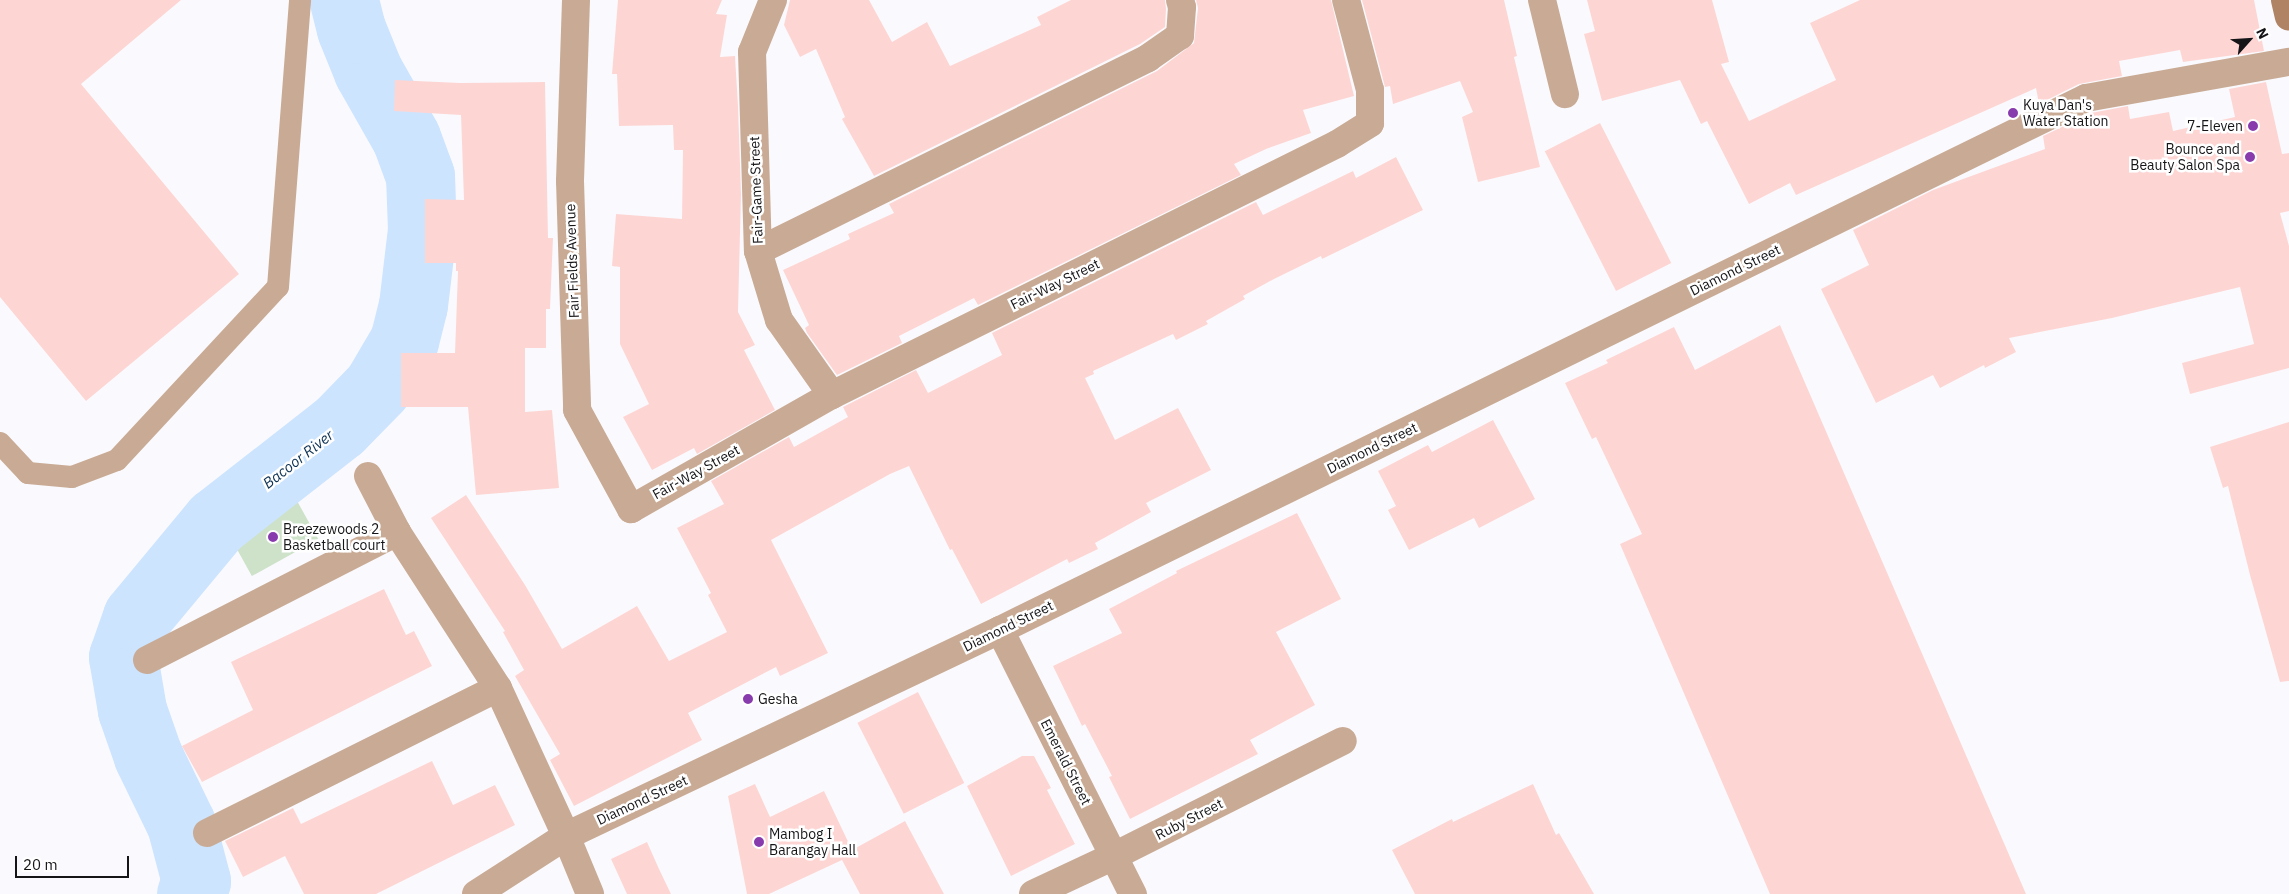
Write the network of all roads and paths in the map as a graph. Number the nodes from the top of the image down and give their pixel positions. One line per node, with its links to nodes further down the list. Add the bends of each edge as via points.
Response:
1 (300, 0): 13 (lane, via 278,287 116,460 72,477 28,474)
2 (576, 0): 15 (street, Fair Fields Avenue, via 570,181 576,410)
3 (773, 0): 11 (street, Fair-Game Street, via 752,52)
4 (1180, 0): 11 (street, via 1180,36 1148,58)
5 (1346, 0): 12 (street, Fair-Way Street, via 1370,90 1370,123 1337,144)
6 (1542, 0): 10 (street)
7 (2285, 0): 8 (main road)
8 (2289, 17)
9 (2289, 62): 17 (street, Diamond Street, via 2086,98)
10 (1565, 94)
11 (758, 251): 12 (street, Fair-Game Street, via 779,320)
12 (832, 394): 15 (street, Fair-Way Street)
13 (0, 443)
14 (368, 476): 16 (street)
15 (631, 509)
16 (397, 532): 18 (street); 19 (street)
17 (1000, 630): 22 (street, Diamond Street); 23 (street, Emerald Street)
18 (147, 660)
19 (498, 688): 21 (street); 22 (street)
20 (1343, 741): 23 (street, Ruby Street)
21 (207, 833)
22 (566, 836): 24 (street, Diamond Street); 25 (street)
23 (1114, 856): 26 (street, Ruby Street); 27 (street, Emerald Street)
24 (476, 894)
25 (590, 894)
26 (1033, 894)
27 (1133, 894)

